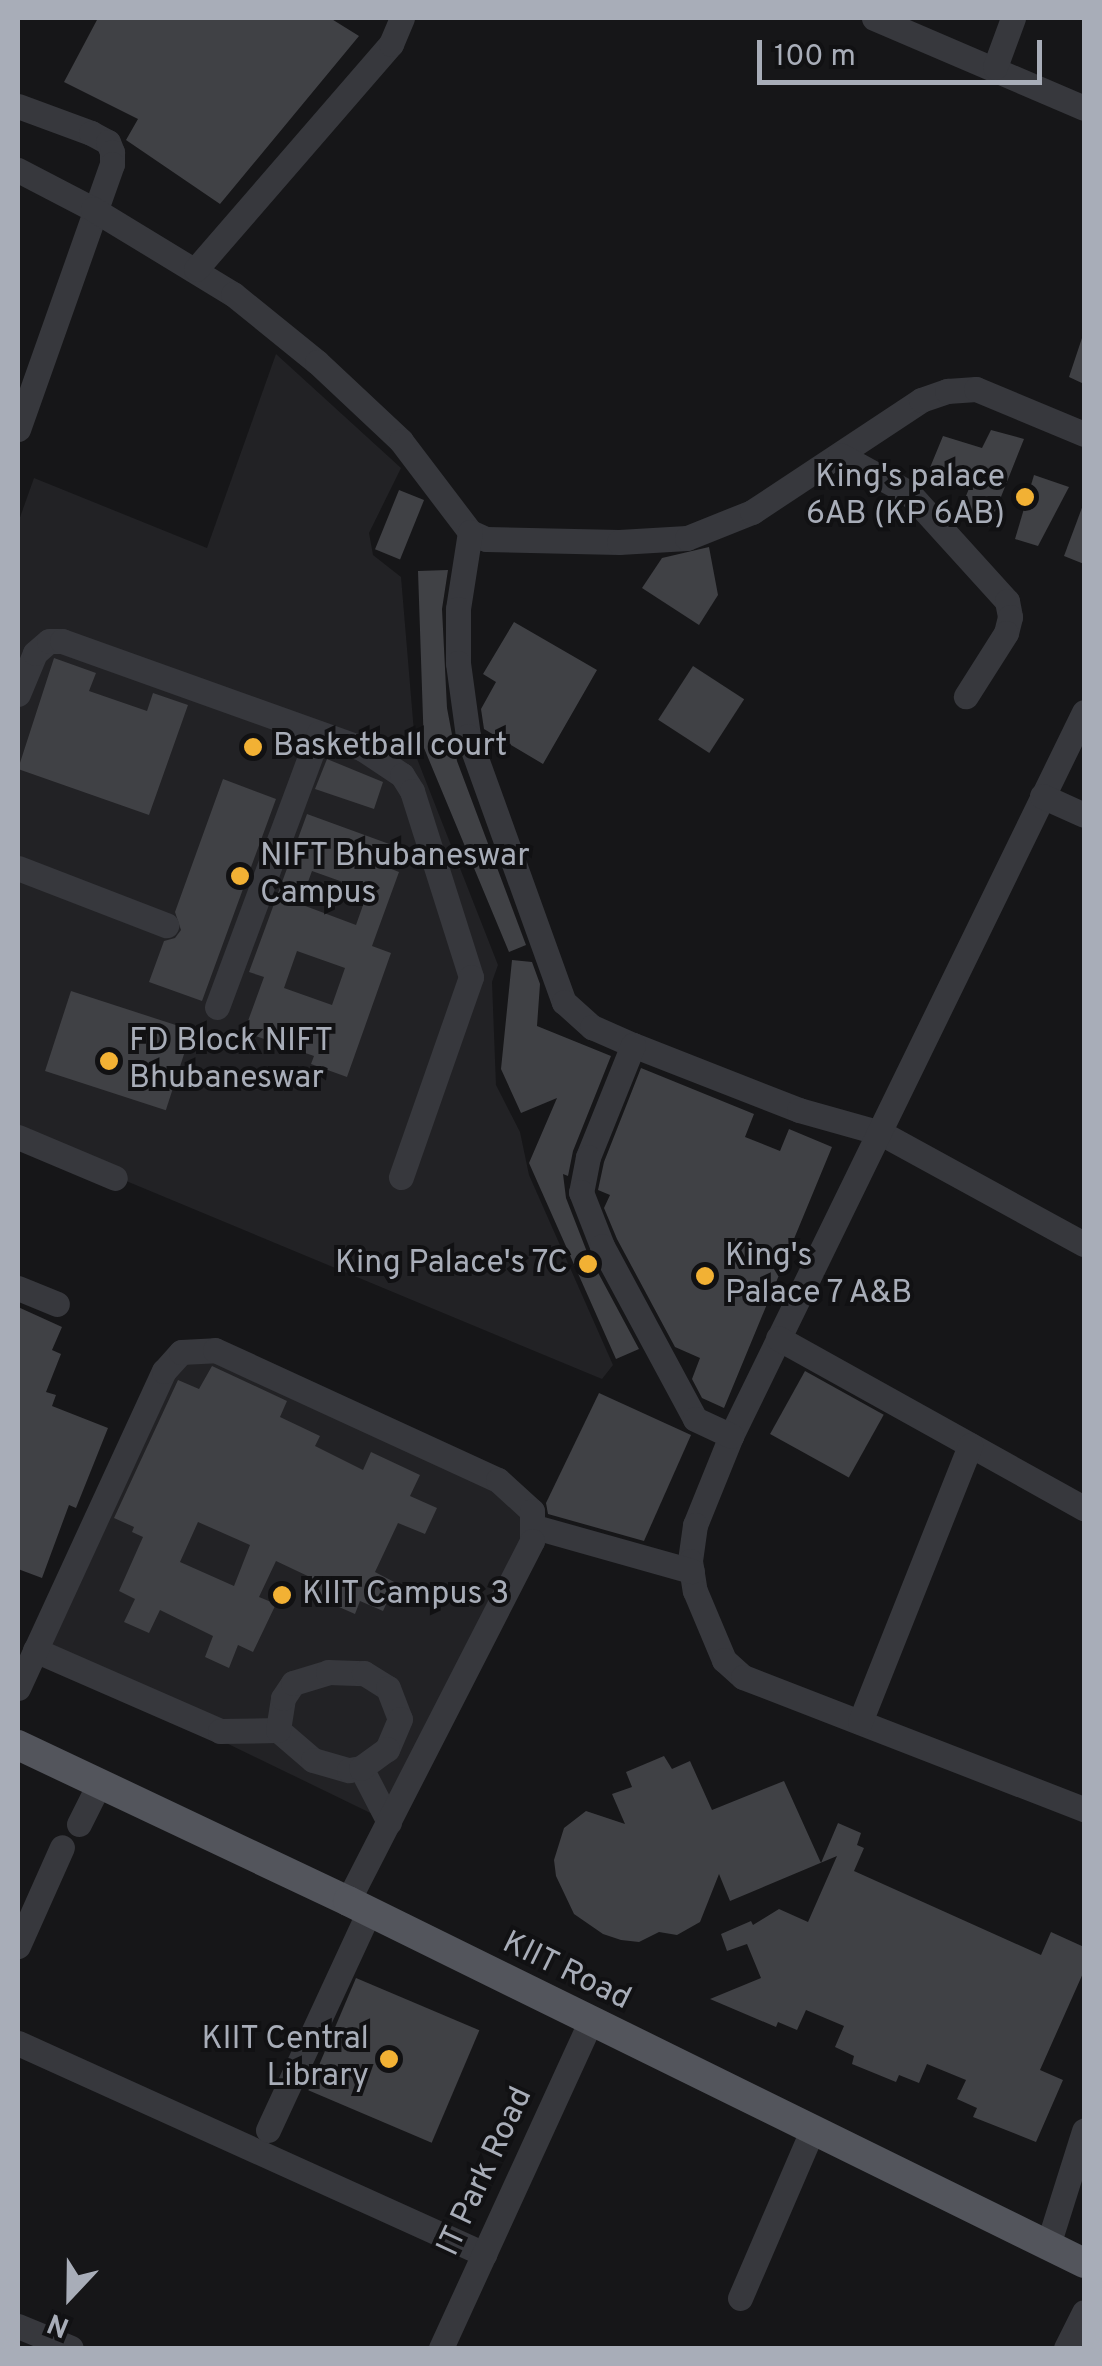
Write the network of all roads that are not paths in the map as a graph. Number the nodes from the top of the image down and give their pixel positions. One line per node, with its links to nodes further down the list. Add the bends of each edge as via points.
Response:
1 (402, 18): 9 (street, via 390,44)
2 (874, 18): 4 (street)
3 (1013, 18): 4 (street)
4 (995, 67): 6 (street)
5 (18, 106): 8 (street, via 108,142 112,164)
6 (1084, 108)
7 (18, 170): 8 (street)
8 (93, 208): 9 (street); 10 (street)
9 (196, 269): 13 (street, via 317,362 401,441)
10 (18, 429)
11 (1084, 434): 12 (street, via 1013,401 962,390 921,400)
12 (840, 455): 13 (street, via 752,512 686,538 486,539); 15 (street, via 909,494 1006,601 1006,632)
13 (470, 532): 23 (street, via 458,610 468,736 564,1002 592,1027)
14 (18, 694): 17 (street, via 34,653 62,641)
15 (966, 696)
16 (1084, 712): 18 (street)
17 (319, 734): 22 (street); 26 (street, via 386,762 412,791 469,961 468,991)
18 (1042, 796): 19 (street); 24 (street)
19 (1084, 815)
20 (18, 868): 21 (street)
21 (166, 925)
22 (217, 1007)
23 (633, 1046): 24 (street); 32 (street, via 588,1156 581,1192 602,1246 695,1419)
24 (880, 1133): 28 (street); 31 (street)
25 (18, 1137): 27 (street)
26 (401, 1177)
27 (115, 1178)
28 (1084, 1244)
29 (18, 1288): 30 (street)
30 (57, 1304)
31 (778, 1338): 32 (street); 33 (street)
32 (731, 1436): 36 (street, via 695,1526)
33 (970, 1445): 34 (street); 39 (street)
34 (1084, 1508)
35 (536, 1528): 36 (street); 37 (street, via 521,1496 498,1480 215,1350 193,1348 164,1372); 45 (street)
36 (692, 1571): 39 (street, via 724,1660 743,1677)
37 (35, 1650): 38 (street); 40 (street, via 220,1731)
38 (18, 1688)
39 (860, 1722): 44 (street)
40 (278, 1730): 42 (street, via 313,1760); 42 (street, via 292,1683 328,1672 364,1673 388,1688 400,1719 387,1749)
41 (18, 1745): 43 (main road, KIIT Road)
42 (361, 1768): 45 (street)
43 (99, 1784): 46 (street); 48 (main road, KIIT Road)
44 (1084, 1809)
45 (389, 1822): 48 (street)
46 (79, 1824)
47 (62, 1847): 49 (street)
48 (358, 1908): 50 (main road, KIIT Road); 52 (street)
49 (18, 1946)
50 (590, 2023): 53 (main road, KIIT Road); 56 (street, IT Park Road)
51 (18, 2043): 56 (street)
52 (268, 2130)
53 (812, 2131): 55 (main road, KIIT Road); 58 (street)
54 (1084, 2131): 55 (street)
55 (1048, 2245): 57 (main road, KIIT Road)
56 (484, 2254): 62 (street, IT Park Road)
57 (1084, 2263)
58 (740, 2298)
59 (1084, 2312): 63 (street)
60 (18, 2326): 61 (street)
61 (71, 2348)
62 (441, 2348)
63 (1066, 2348)

